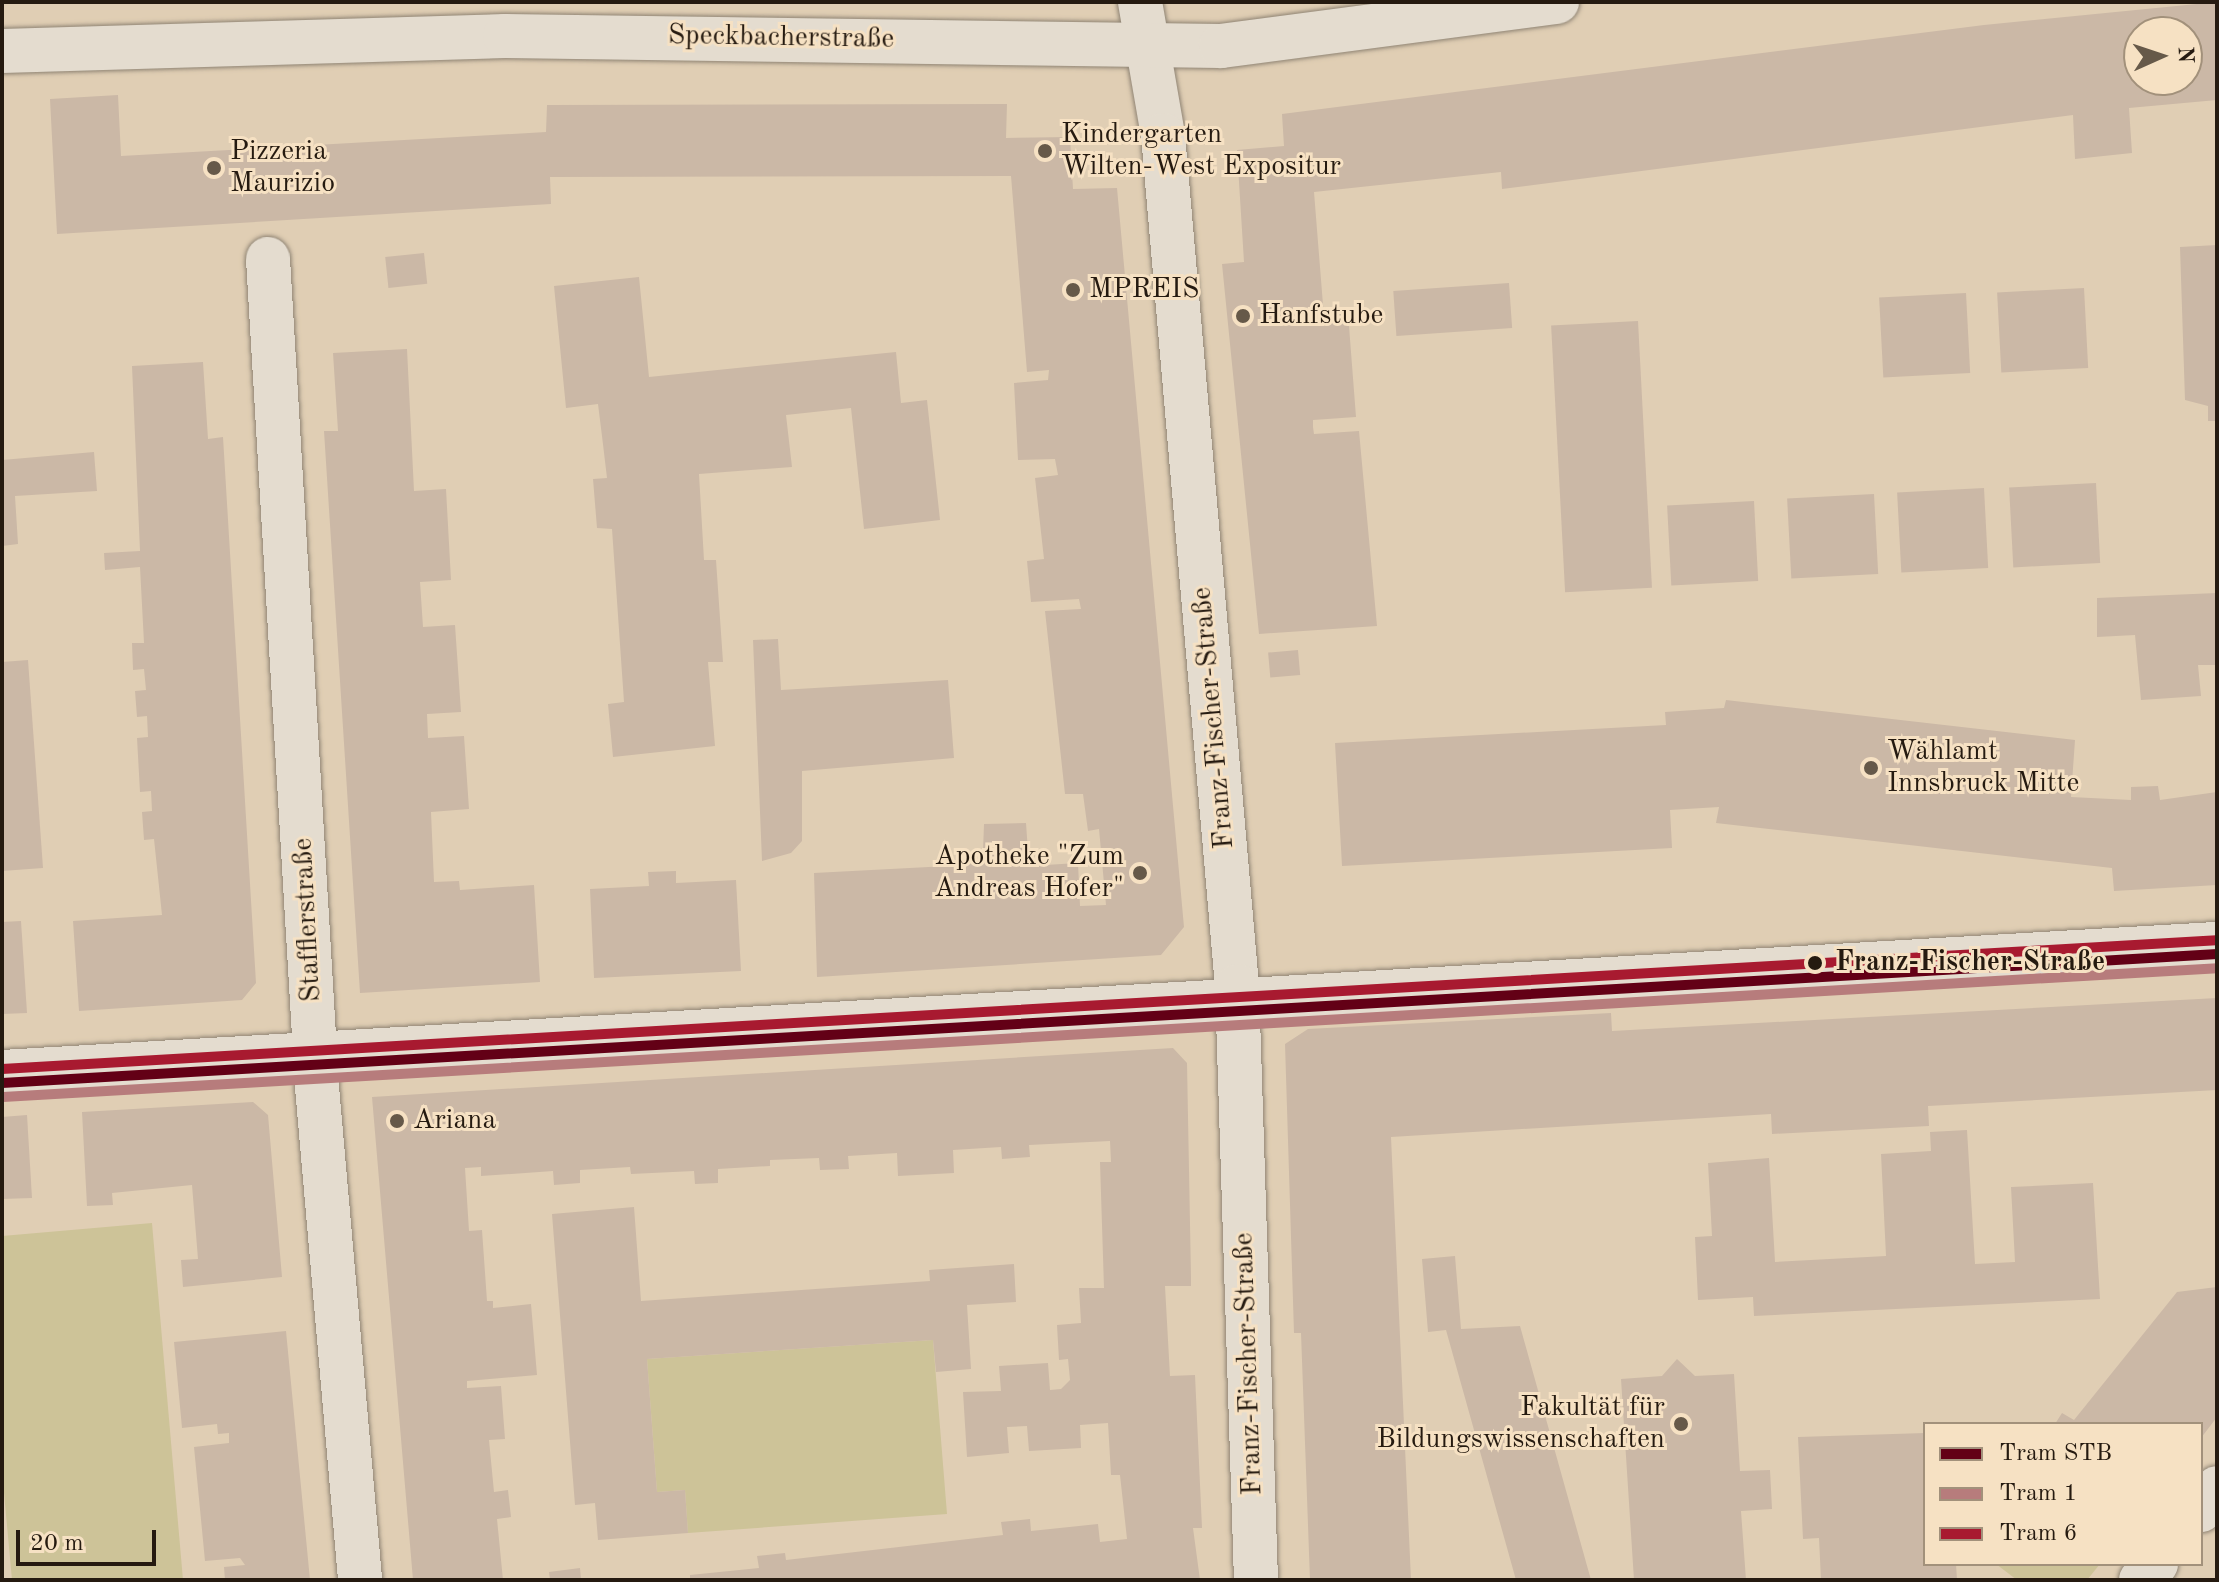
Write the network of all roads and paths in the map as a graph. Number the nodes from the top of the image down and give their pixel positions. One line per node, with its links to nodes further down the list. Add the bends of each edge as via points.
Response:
1 (1140, 2): 3 (street, Franz-Fischer-Straße)
2 (1557, 2): 3 (street, Speckbacherstraße, via 1221,46)
3 (1148, 44): 4 (street, Speckbacherstraße, via 505,36); 7 (street, Franz-Fischer-Straße, via 1163,135)
4 (2, 51)
5 (268, 259): 8 (street, Stafflerstraße)
6 (2217, 944): 7 (street)
7 (1238, 1000): 8 (street); 13 (street, Franz-Fischer-Straße)
8 (316, 1055): 9 (street); 12 (street, Stafflerstraße)
9 (2, 1072)
10 (2217, 1488): 11 (street)
11 (2203, 1507)
12 (360, 1580)
13 (1256, 1580)

